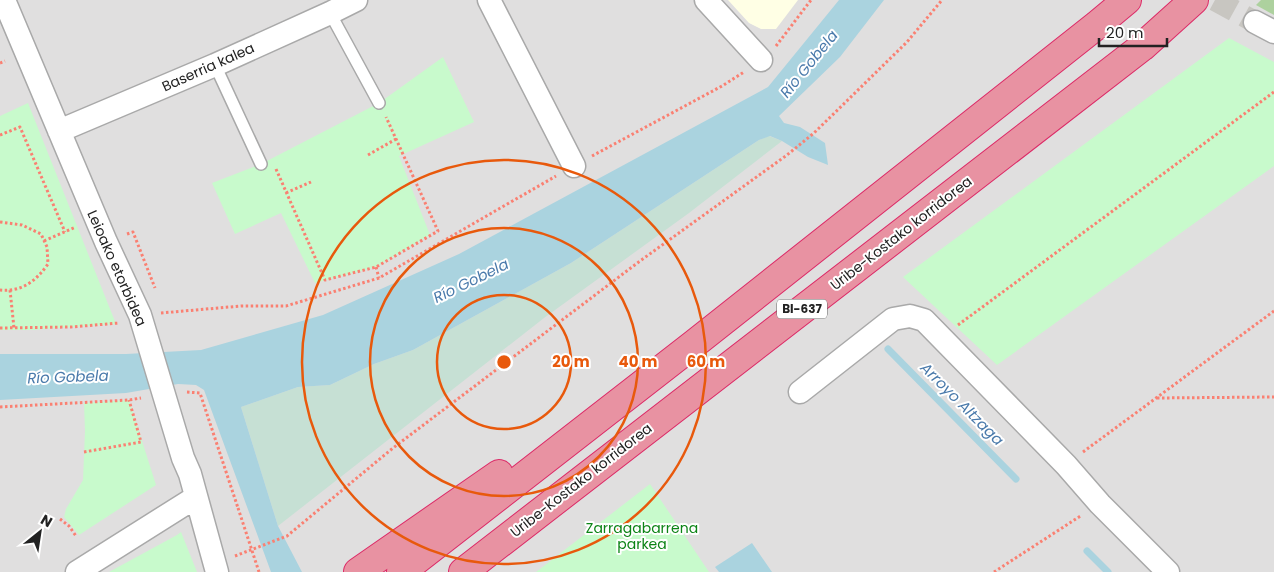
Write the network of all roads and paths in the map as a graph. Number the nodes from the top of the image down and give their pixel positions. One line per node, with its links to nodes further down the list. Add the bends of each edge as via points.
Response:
1 (4, 0): 18 (street, Leioako etorbidea)
2 (356, 0): 10 (street, Baserria kalea)
3 (489, 0): 24 (street)
4 (706, 0): 12 (street)
5 (811, 0): 12 (path)
6 (942, 0): 53 (path, via 907,42 787,156 640,260 393,448 287,536)
7 (1127, 0): 40 (highway, BI-637)
8 (1194, 0): 11 (highway, Uribe-Kostako korridorea / BI-637)
9 (1207, 0): 11 (highway)
10 (330, 13): 15 (street, Baserria kalea); 17 (lane)
11 (1142, 47): 59 (highway, Uribe-Kostako korridorea / BI-637)
12 (762, 60): 24 (path, via 722,86)
13 (5, 61): 14 (path)
14 (0, 63)
15 (215, 64): 18 (street, Baserria kalea); 22 (lane)
16 (1274, 92): 39 (path)
17 (379, 103): 20 (path)
18 (59, 131): 27 (street, Leioako etorbidea)
19 (0, 135): 29 (path, via 20,127)
20 (396, 140): 21 (path); 31 (path, via 438,231)
21 (368, 154)
22 (261, 164)
23 (275, 166): 26 (path)
24 (574, 166): 32 (path)
25 (311, 182): 26 (path)
26 (286, 192): 31 (path, via 325,280)
27 (96, 219): 29 (path); 36 (street, Leioako etorbidea)
28 (0, 222): 30 (path, via 22,225 41,234)
29 (65, 232): 30 (path)
30 (44, 241): 34 (path, via 48,264 28,285)
31 (376, 267): 32 (path)
32 (379, 278): 36 (path, via 286,306 241,306)
33 (0, 290): 34 (path)
34 (10, 290): 38 (path)
35 (1274, 311): 44 (path)
36 (149, 314): 38 (path, via 116,324); 42 (street, Leioako etorbidea)
37 (0, 328): 38 (path)
38 (14, 328)
39 (940, 338): 41 (street, via 924,320 910,316 893,319); 48 (street)
40 (694, 344): 57 (highway); 58 (highway, BI-637)
41 (800, 392)
42 (165, 393): 45 (path); 49 (street, Leioako etorbidea); 56 (path, bridge, via 178,390 200,393)
43 (1274, 397): 44 (path)
44 (1156, 398): 48 (path)
45 (129, 400): 46 (path); 47 (path, via 141,442)
46 (0, 407)
47 (84, 452)
48 (1066, 465): 50 (street)
49 (196, 497): 54 (street); 55 (street, Leioako etorbidea)
50 (1100, 504): 60 (path); 61 (street)
51 (60, 519): 52 (path)
52 (76, 536)
53 (245, 552)
54 (77, 572)
55 (217, 572)
56 (259, 572)
57 (358, 572)
58 (401, 572)
59 (463, 572)
60 (994, 572)
61 (1168, 572)

